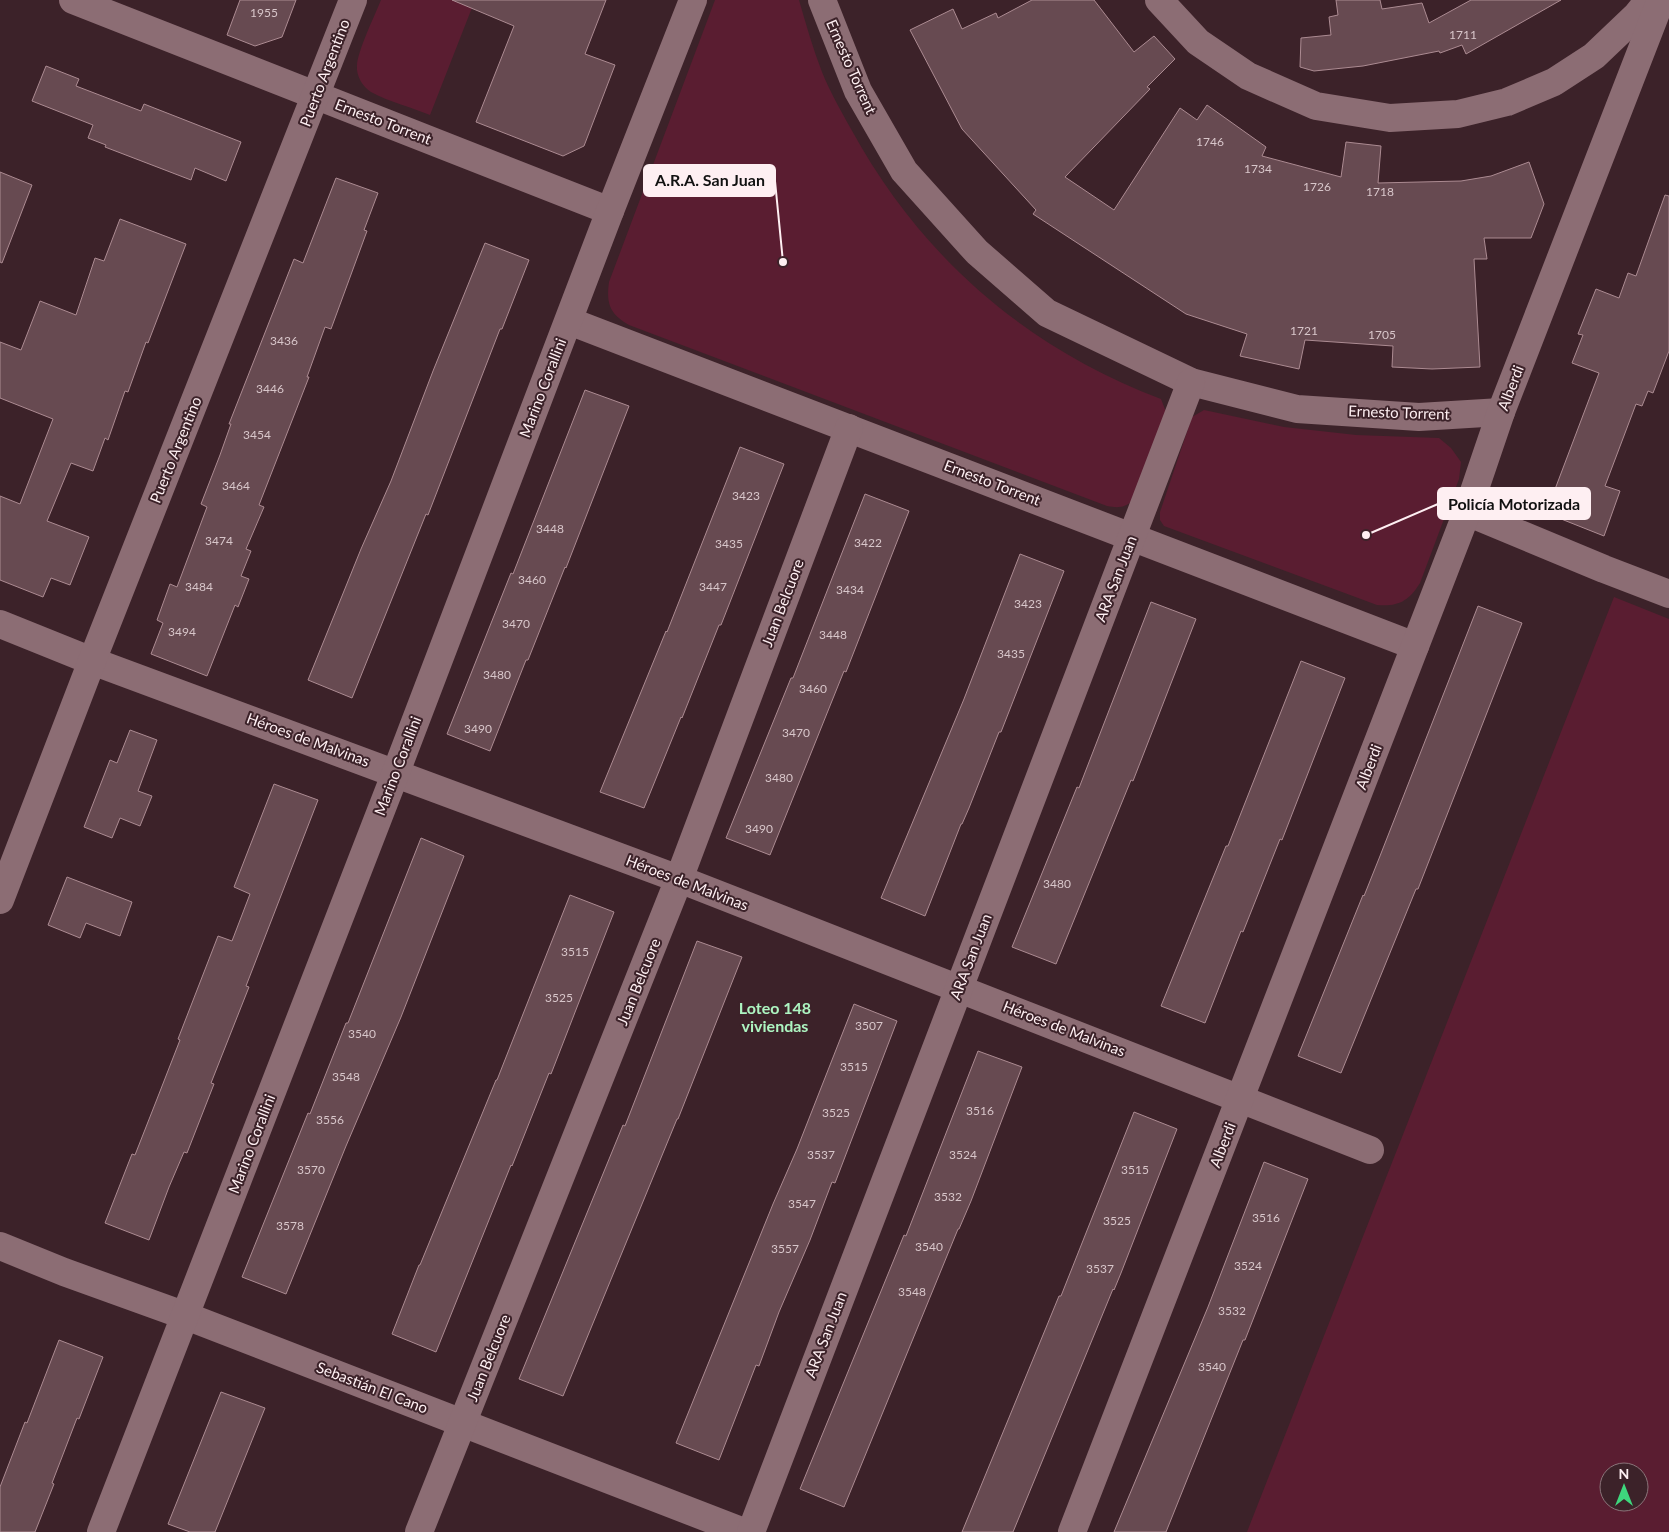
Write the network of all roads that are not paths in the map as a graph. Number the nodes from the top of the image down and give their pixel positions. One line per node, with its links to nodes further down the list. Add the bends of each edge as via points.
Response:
1 (72, 0): 8 (street, Ernesto Torrent)
2 (353, 0): 8 (street, Puerto Argentino)
3 (693, 0): 9 (street, Marino Corallini)
4 (822, 0): 11 (street, Ernesto Torrent, via 858,91 904,171 977,252 1047,313)
5 (1159, 0): 6 (street, via 1198,42 1248,76 1316,106 1390,118 1458,114 1507,102 1554,82 1594,56)
6 (1649, 0)
7 (1661, 0): 12 (street, Alberdi)
8 (316, 96): 9 (street, Ernesto Torrent); 19 (street, Puerto Argentino)
9 (610, 211): 10 (street, Marino Corallini)
10 (569, 321): 13 (street, Ernesto Torrent); 20 (street, Marino Corallini)
11 (1191, 382): 12 (street, Ernesto Torrent, via 1296,409 1419,417); 15 (street, ARA San Juan)
12 (1501, 412): 14 (street, Alberdi)
13 (849, 428): 15 (street, Ernesto Torrent); 21 (street, Juan Belcuore)
14 (1467, 512): 16 (street); 18 (street, Alberdi)
15 (1132, 537): 18 (street, Ernesto Torrent); 23 (street, ARA San Juan)
16 (1669, 594)
17 (0, 624): 19 (street, Héroes de Malvinas)
18 (1415, 646): 24 (street, Alberdi)
19 (92, 661): 20 (street, Héroes de Malvinas); 22 (street, Puerto Argentino)
20 (396, 772): 21 (street, Héroes de Malvinas); 27 (street, Marino Corallini)
21 (679, 880): 23 (street, Héroes de Malvinas); 28 (street, Juan Belcuore)
22 (0, 900)
23 (959, 988): 24 (street, Héroes de Malvinas); 32 (street, ARA San Juan)
24 (1241, 1098): 25 (street, Héroes de Malvinas); 33 (street, Alberdi)
25 (1370, 1150)
26 (0, 1246): 27 (street, Sebastián El Cano)
27 (186, 1316): 28 (street, Sebastián El Cano); 29 (street, Marino Corallini)
28 (463, 1424): 30 (street, Juan Belcuore); 31 (street, Sebastián El Cano)
29 (101, 1532)
30 (419, 1532)
31 (744, 1532)
32 (751, 1532)
33 (1072, 1532)

